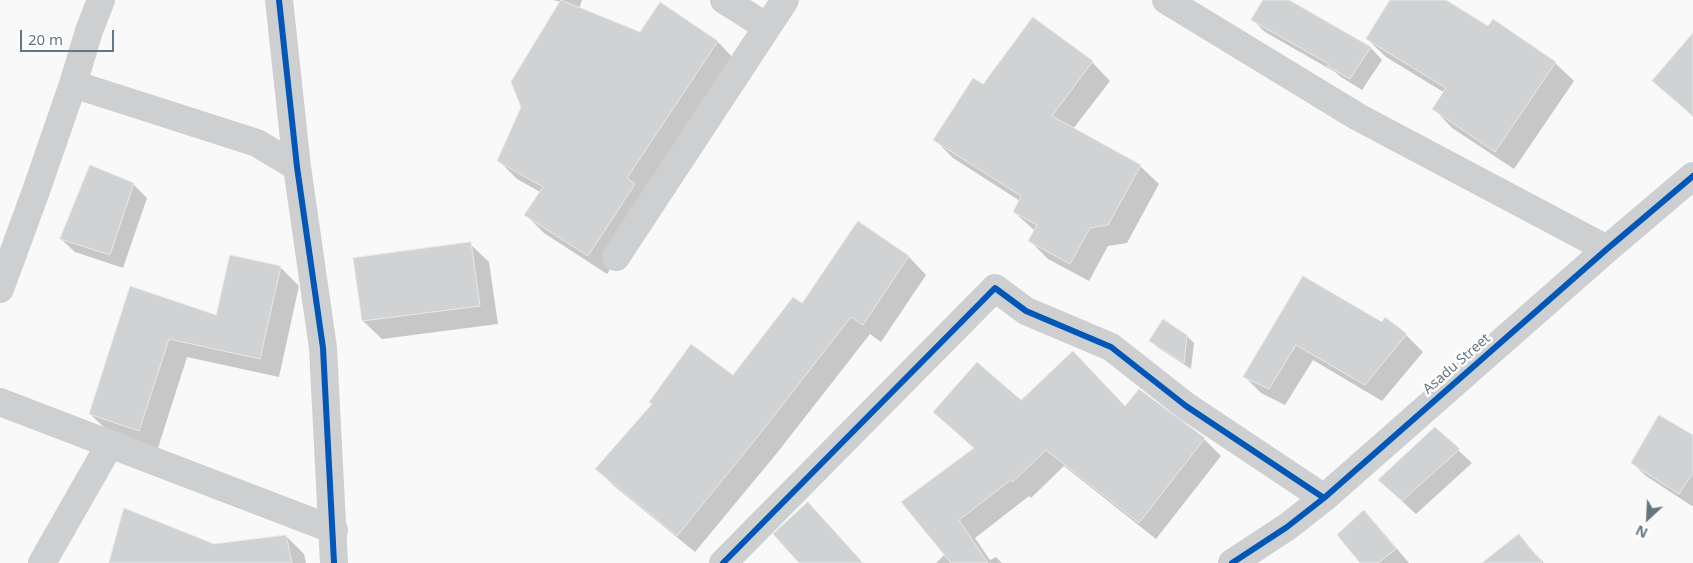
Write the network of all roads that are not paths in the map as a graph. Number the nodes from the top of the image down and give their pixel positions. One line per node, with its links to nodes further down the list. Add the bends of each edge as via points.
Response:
1 (101, 0): 7 (street)
2 (279, 0): 8 (street)
3 (724, 0): 6 (street)
4 (785, 0): 6 (street)
5 (1166, 0): 10 (street, via 1358,116)
6 (767, 27): 11 (street)
7 (74, 84): 8 (street, via 257,143); 12 (street)
8 (297, 167): 16 (street, via 323,348)
9 (1693, 176): 10 (street, Asadu Street)
10 (1607, 249): 15 (street, Asadu Street)
11 (616, 257)
12 (0, 289)
13 (0, 402): 14 (street)
14 (110, 444): 16 (street); 17 (street)
15 (1324, 498): 19 (street, via 1186,406 1111,347 1026,311 995,288); 20 (street, Asadu Street)
16 (334, 530): 18 (street)
17 (42, 563)
18 (334, 563)
19 (723, 563)
20 (1232, 563)

